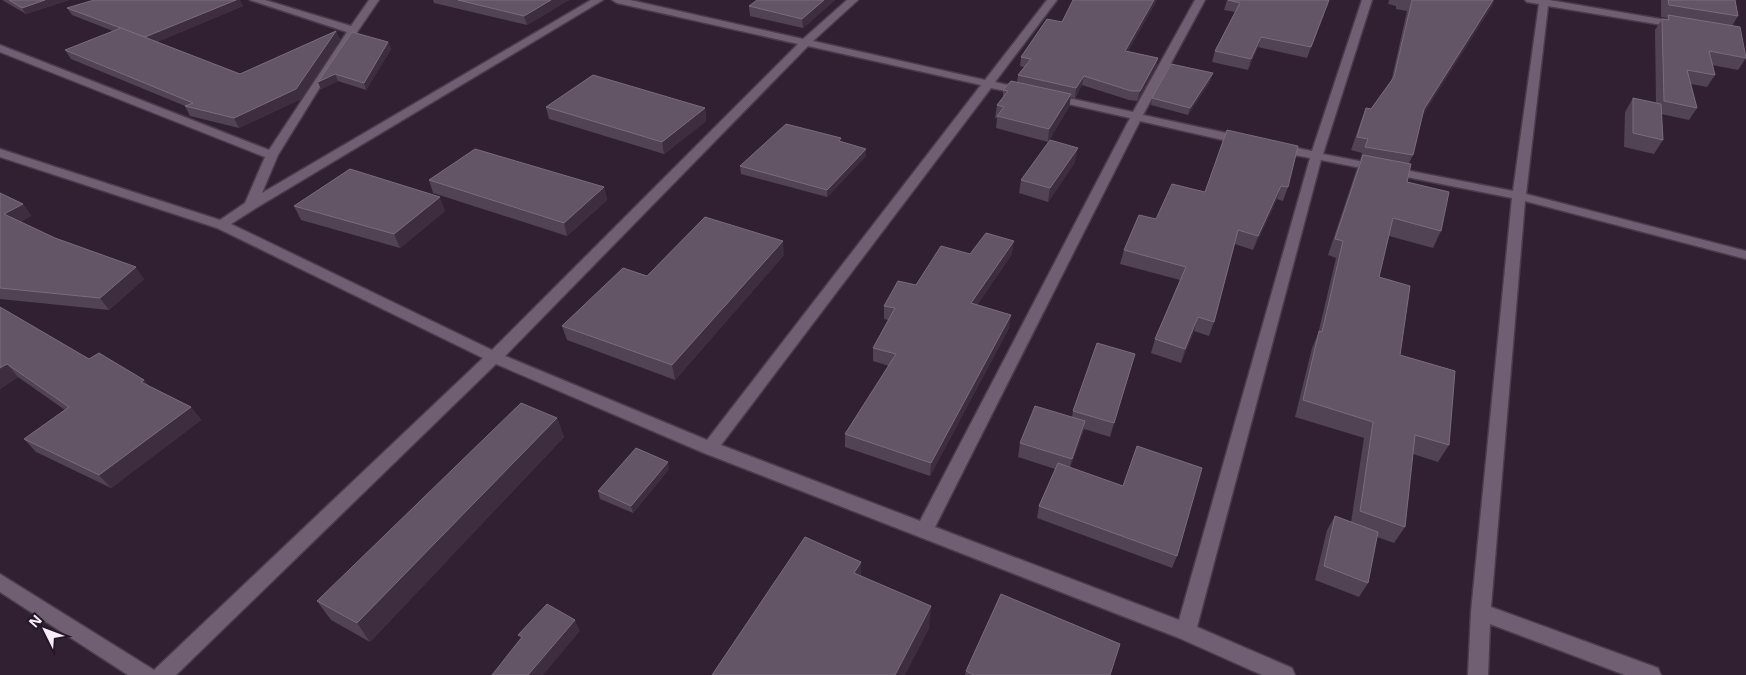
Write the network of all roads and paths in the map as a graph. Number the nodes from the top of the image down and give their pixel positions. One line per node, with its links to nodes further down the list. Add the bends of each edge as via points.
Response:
1 (255, 0): 11 (street)
2 (374, 0): 11 (street)
3 (598, 0): 20 (street)
4 (617, 0): 12 (street)
5 (853, 0): 12 (street)
6 (1052, 0): 14 (street)
7 (1200, 0): 15 (street)
8 (1367, 0): 18 (street)
9 (1539, 1): 10 (street); 19 (street)
10 (1688, 26)
11 (352, 30): 17 (street)
12 (806, 42): 14 (street); 23 (street)
13 (0, 48): 17 (street)
14 (988, 83): 15 (street); 24 (street)
15 (1137, 116): 18 (street); 25 (street)
16 (0, 153): 21 (street)
17 (272, 156): 20 (street)
18 (1316, 157): 19 (street); 28 (street)
19 (1519, 196): 22 (street); 27 (street)
20 (251, 205): 21 (street)
21 (222, 225): 23 (street)
22 (1746, 255)
23 (493, 357): 24 (street); 30 (street)
24 (710, 448): 25 (street)
25 (925, 530): 28 (street)
26 (0, 582): 29 (street)
27 (1481, 612): 32 (street); 33 (street)
28 (1186, 632): 31 (street)
29 (146, 675)
30 (162, 675)
31 (1285, 675)
32 (1478, 675)
33 (1651, 675)

